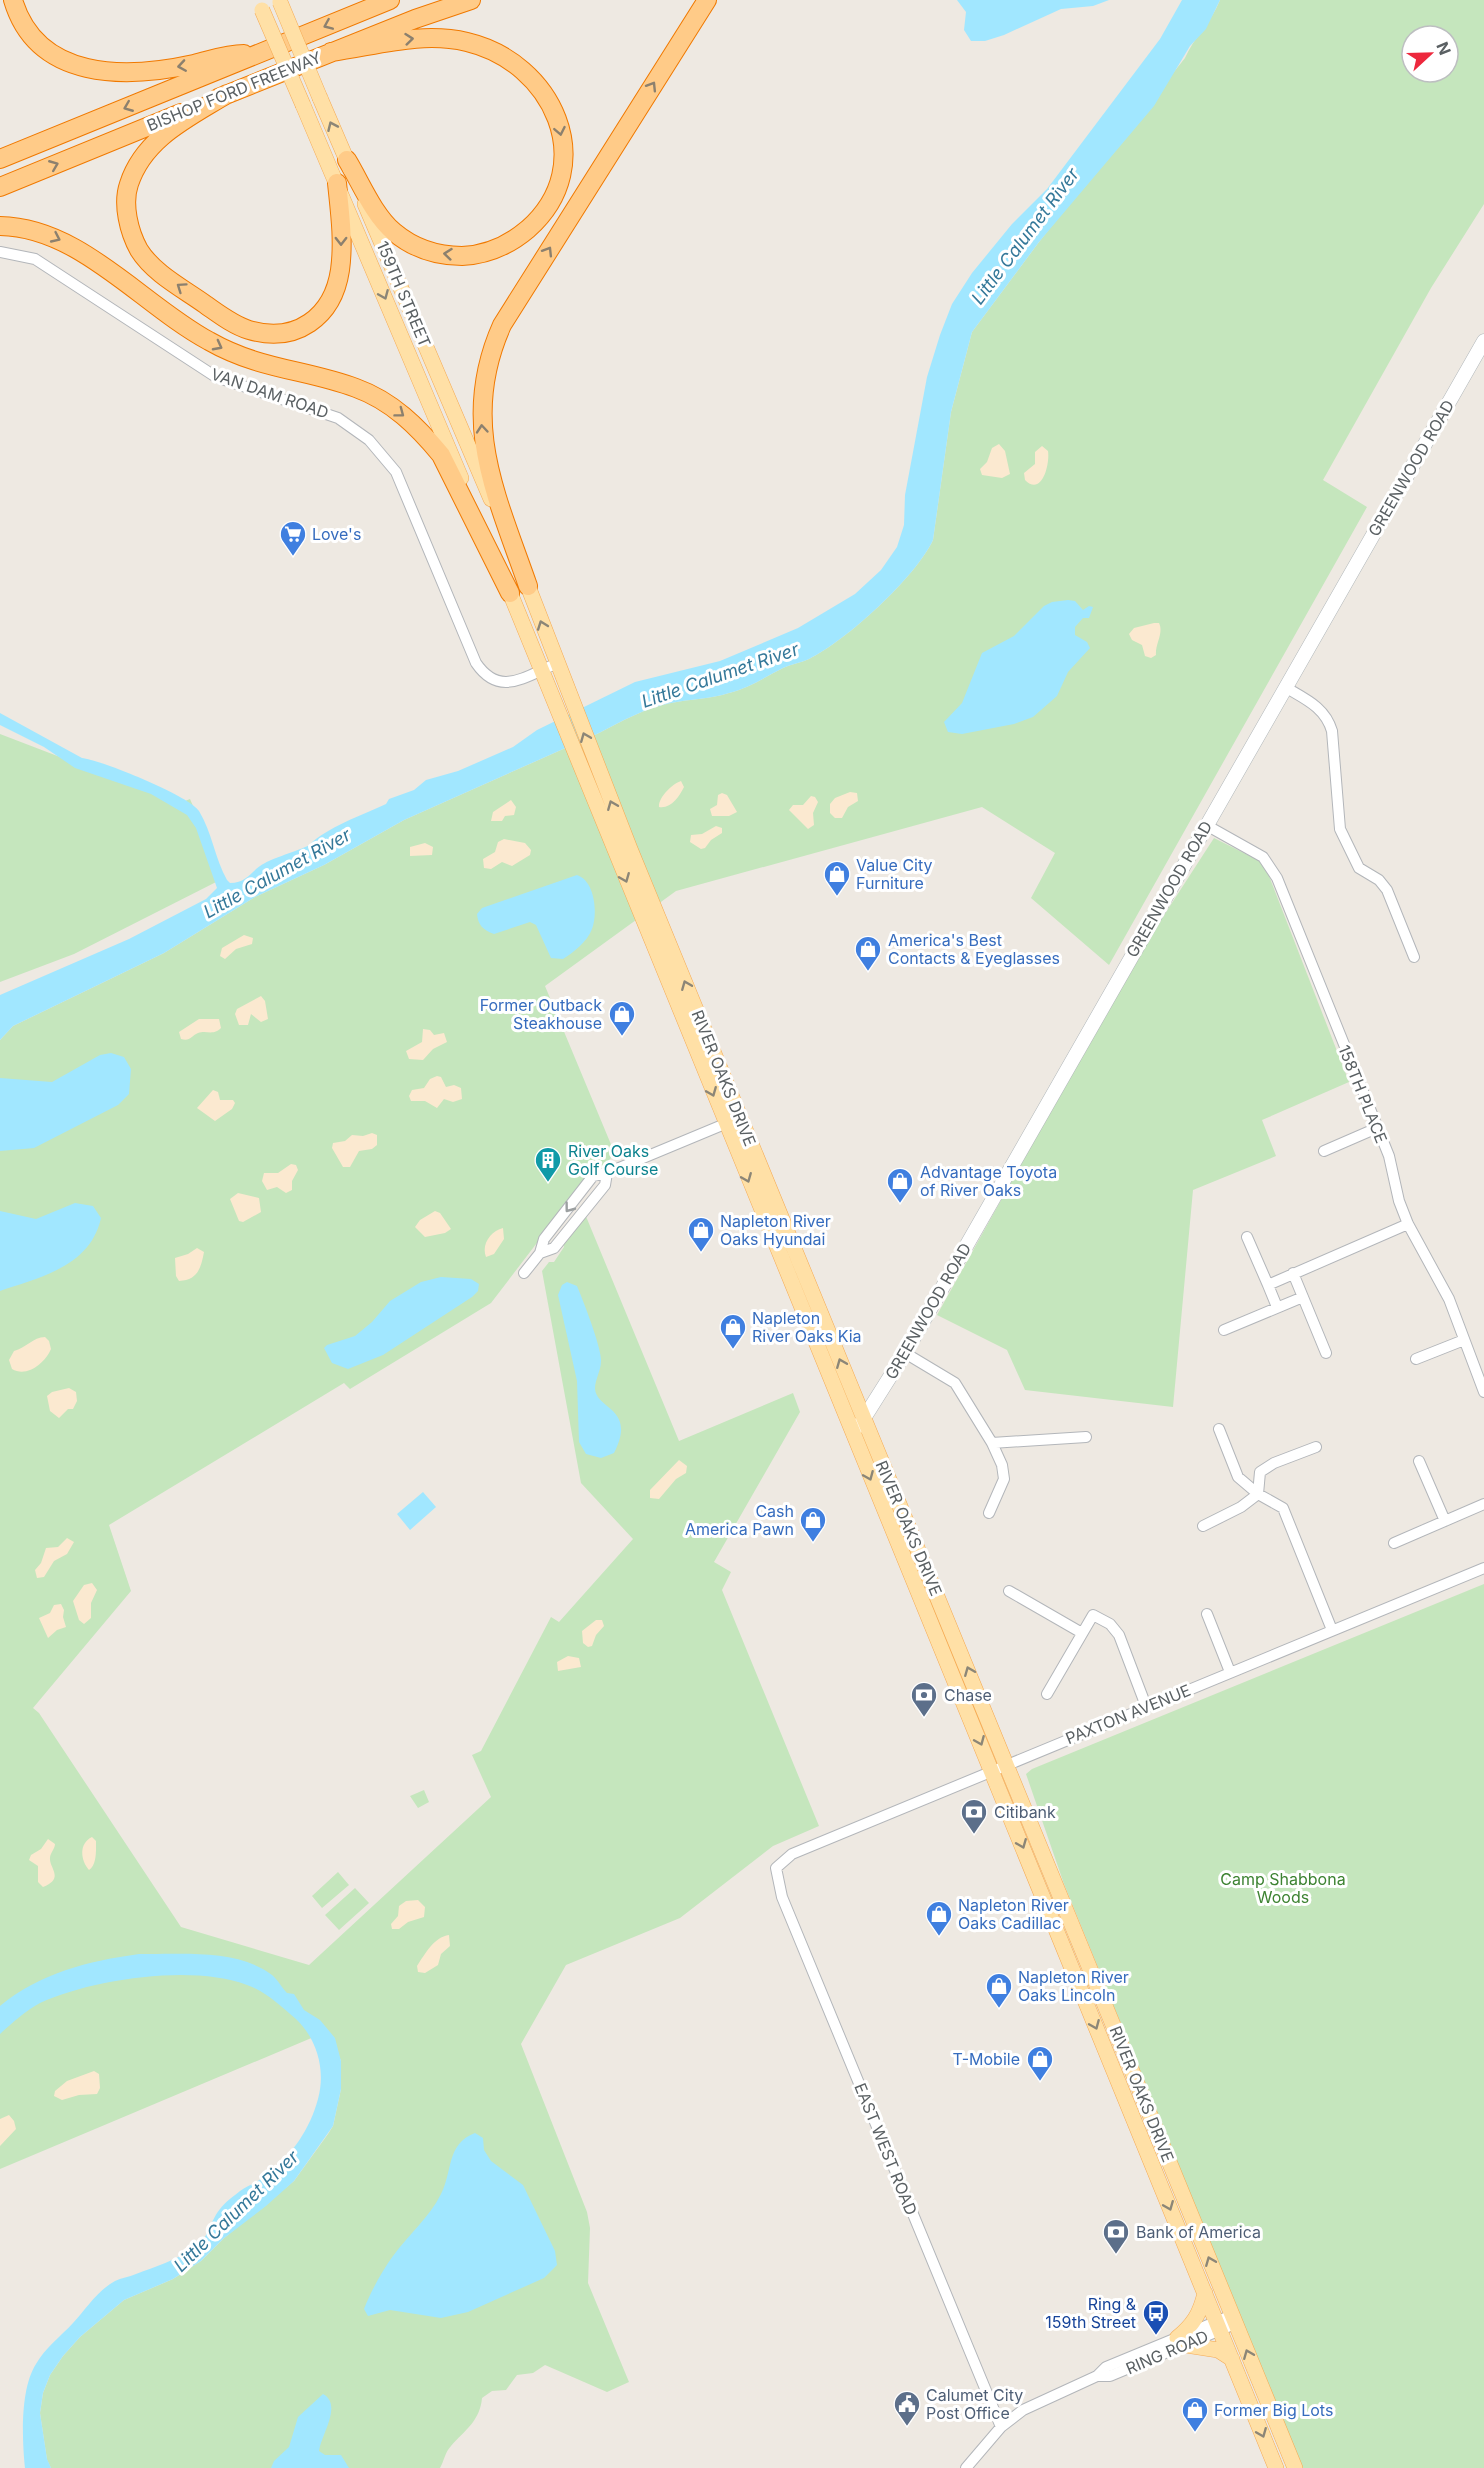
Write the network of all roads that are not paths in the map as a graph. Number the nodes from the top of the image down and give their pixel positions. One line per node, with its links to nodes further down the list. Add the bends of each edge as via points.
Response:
1 (13, 0): 8 (highway, one-way to 1, via 227,54 194,64 141,72 92,70 69,64 49,52 34,38)
2 (471, 0): 7 (highway, BISHOP FORD FREEWAY)
3 (707, 0): 17 (highway, one-way to 3, via 484,447 481,412 486,362 502,325)
4 (280, 1): 11 (main road, 159TH STREET, one-way to 4, bridge)
5 (386, 1): 8 (highway, BISHOP FORD FREEWAY, one-way to 8)
6 (260, 5): 12 (main road, 159TH STREET, bridge)
7 (331, 52): 9 (highway, BISHOP FORD FREEWAY); 11 (highway, one-way to 11, via 416,38 446,38 484,47 519,65 532,77 552,104 562,136 562,170 547,208 519,237 501,247 470,255 435,253 394,232 383,221)
8 (260, 54): 10 (highway, BISHOP FORD FREEWAY, one-way to 10)
9 (227, 94): 12 (highway, one-way to 9, via 342,240 340,270 329,303 310,324 282,335 247,330 170,280 139,250 126,206 128,187 139,161 156,140); 13 (highway, BISHOP FORD FREEWAY, one-way to 9)
10 (0, 159)
11 (347, 160): 17 (main road, 159TH STREET)
12 (337, 183): 18 (main road, 159TH STREET, one-way to 18)
13 (0, 188)
14 (0, 226): 18 (highway, one-way to 18, via 31,229 67,243 182,325 230,353 273,368 357,388 397,410 441,455)
15 (0, 252): 20 (street, VAN DAM ROAD, via 35,259 216,377 306,405 351,425 384,455 396,472 484,674 493,681 505,682)
16 (1484, 341): 21 (street, GREENWOOD ROAD)
17 (528, 586): 19 (main road, RIVER OAKS DRIVE, one-way to 17)
18 (510, 593): 20 (main road, RIVER OAKS DRIVE)
19 (556, 664): 20 (street, VAN DAM ROAD); 24 (main road, RIVER OAKS DRIVE, one-way to 19)
20 (540, 670): 25 (main road, RIVER OAKS DRIVE, one-way to 25)
21 (1285, 687): 22 (street, GREENWOOD ROAD); 23 (street, via 1328,717 1340,829 1359,868 1387,890)
22 (1206, 825): 26 (street, 158TH PLACE, via 1263,857 1270,866); 37 (street, GREENWOOD ROAD)
23 (1414, 957)
24 (740, 1117): 25 (street); 41 (main road, RIVER OAKS DRIVE, one-way to 24)
25 (725, 1124): 30 (street, via 593,1176 544,1239 540,1253); 43 (main road, RIVER OAKS DRIVE, one-way to 43)
26 (1377, 1128): 27 (street); 28 (street, 158TH PLACE)
27 (1324, 1151)
28 (1408, 1224): 31 (street); 36 (street, 158TH PLACE, via 1449,1299)
29 (1247, 1237): 32 (street)
30 (524, 1273)
31 (1293, 1274): 32 (street); 33 (street)
32 (1268, 1285): 34 (street)
33 (1303, 1297): 34 (street); 38 (street)
34 (1277, 1307): 35 (street)
35 (1224, 1330)
36 (1464, 1340): 39 (street); 40 (street, 158TH PLACE)
37 (905, 1353): 41 (street, GREENWOOD ROAD); 45 (street, via 954,1383)
38 (1326, 1353)
39 (1416, 1359)
40 (1484, 1392)
41 (864, 1418): 43 (street, GREENWOOD ROAD); 62 (main road, RIVER OAKS DRIVE, one-way to 41)
42 (1219, 1429): 48 (street, via 1239,1477)
43 (853, 1436): 63 (main road, RIVER OAKS DRIVE, one-way to 63)
44 (1086, 1437): 45 (street)
45 (992, 1443): 50 (street, via 1004,1479)
46 (1316, 1447): 48 (street, via 1260,1472)
47 (1419, 1461): 51 (street)
48 (1258, 1494): 52 (street); 57 (street, via 1283,1508)
49 (1484, 1504): 51 (street)
50 (989, 1513)
51 (1445, 1521): 53 (street)
52 (1203, 1526)
53 (1394, 1543)
54 (1484, 1568): 57 (street, PAXTON AVENUE)
55 (1009, 1591): 58 (street)
56 (1207, 1614): 59 (street)
57 (1332, 1630): 59 (street, PAXTON AVENUE)
58 (1082, 1633): 60 (street); 61 (street, via 1093,1615 1110,1624 1119,1635)
59 (1230, 1672): 61 (street, PAXTON AVENUE)
60 (1047, 1694)
61 (1146, 1706): 62 (street, PAXTON AVENUE)
62 (1007, 1764): 63 (street, PAXTON AVENUE); 66 (main road, RIVER OAKS DRIVE, one-way to 62)
63 (993, 1770): 64 (street, PAXTON AVENUE, via 792,1854); 65 (main road, RIVER OAKS DRIVE, one-way to 65)
64 (776, 1868): 70 (street, EAST WEST ROAD, via 782,1897)
65 (1204, 2294): 67 (main road, RIVER OAKS DRIVE); 68 (main road, via 1201,2310)
66 (1234, 2319): 67 (street, RING ROAD); 73 (main road, RIVER OAKS DRIVE, one-way to 66)
67 (1219, 2325): 68 (street, RING ROAD); 69 (main road, RIVER OAKS DRIVE)
68 (1181, 2342): 69 (main road, via 1218,2350); 70 (street, RING ROAD, via 1106,2367 1097,2376 1038,2402)
69 (1232, 2359): 72 (main road, RIVER OAKS DRIVE, one-way to 72)
70 (1001, 2427): 71 (street, RING ROAD)
71 (966, 2468)
72 (1276, 2468)
73 (1295, 2468)

